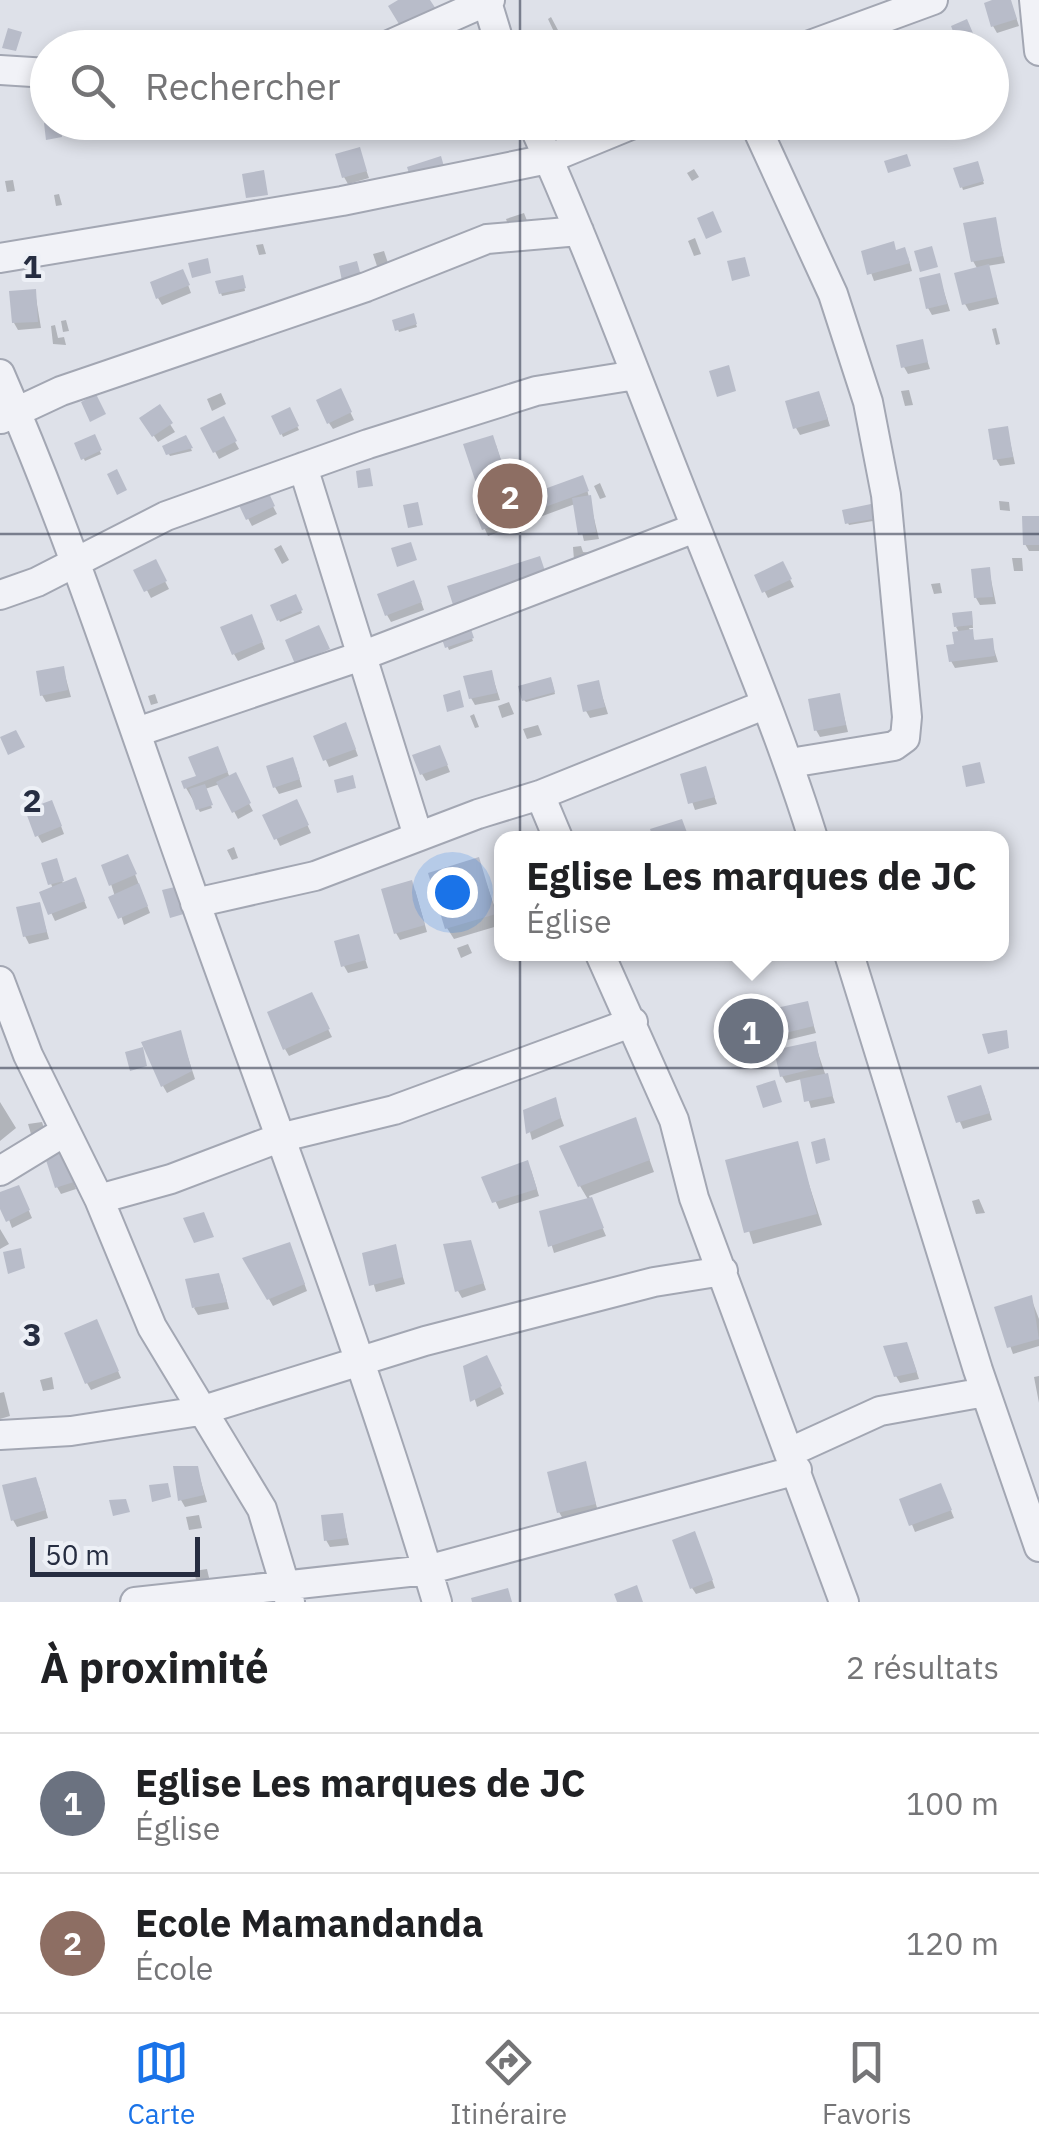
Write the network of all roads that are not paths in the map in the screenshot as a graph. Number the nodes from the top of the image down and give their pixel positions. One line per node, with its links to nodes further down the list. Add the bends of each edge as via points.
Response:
1 (933, 0): 6 (street)
2 (1034, 0): 7 (street)
3 (488, 1): 4 (street); 5 (street)
4 (423, 30)
5 (496, 30)
6 (851, 30)
7 (1039, 51)
8 (0, 70): 9 (street)
9 (30, 72)
10 (540, 140): 13 (street)
11 (594, 140): 13 (street)
12 (762, 140): 26 (street, via 833,294 872,416 907,717 905,738 894,746)
13 (548, 159): 14 (street); 15 (street)
14 (579, 231): 17 (street); 18 (street, via 487,240 61,391)
15 (0, 258)
16 (0, 374): 18 (street)
17 (636, 375): 19 (street, via 536,390); 20 (street)
18 (8, 416): 21 (street)
19 (303, 467): 21 (street, via 166,516); 23 (street)
20 (696, 528): 23 (street); 24 (street)
21 (77, 558): 22 (street); 25 (street)
22 (0, 595)
23 (364, 655): 25 (street); 30 (street)
24 (764, 705): 26 (street); 27 (street)
25 (137, 732): 31 (street)
26 (790, 762): 29 (street)
27 (540, 796): 28 (street); 30 (street)
28 (555, 831)
29 (811, 831)
30 (418, 836): 31 (street, via 315,876)
31 (195, 903): 37 (street)
32 (604, 961): 35 (street)
33 (851, 961): 42 (street)
34 (0, 982): 36 (street)
35 (634, 1022): 37 (street, via 394,1110); 40 (street)
36 (64, 1132): 38 (street); 39 (street)
37 (279, 1138): 39 (street); 41 (street)
38 (0, 1171)
39 (98, 1199): 43 (street, via 152,1327)
40 (723, 1270): 41 (street, via 586,1298); 45 (street)
41 (362, 1361): 43 (street); 47 (street)
42 (986, 1392): 45 (street, via 880,1411); 46 (street)
43 (200, 1412): 44 (street); 48 (street, via 262,1509)
44 (0, 1434)
45 (793, 1461): 47 (street); 51 (street)
46 (1039, 1547)
47 (428, 1570): 48 (street); 50 (street)
48 (289, 1595): 49 (street)
49 (134, 1602)
50 (437, 1602)
51 (844, 1602)

